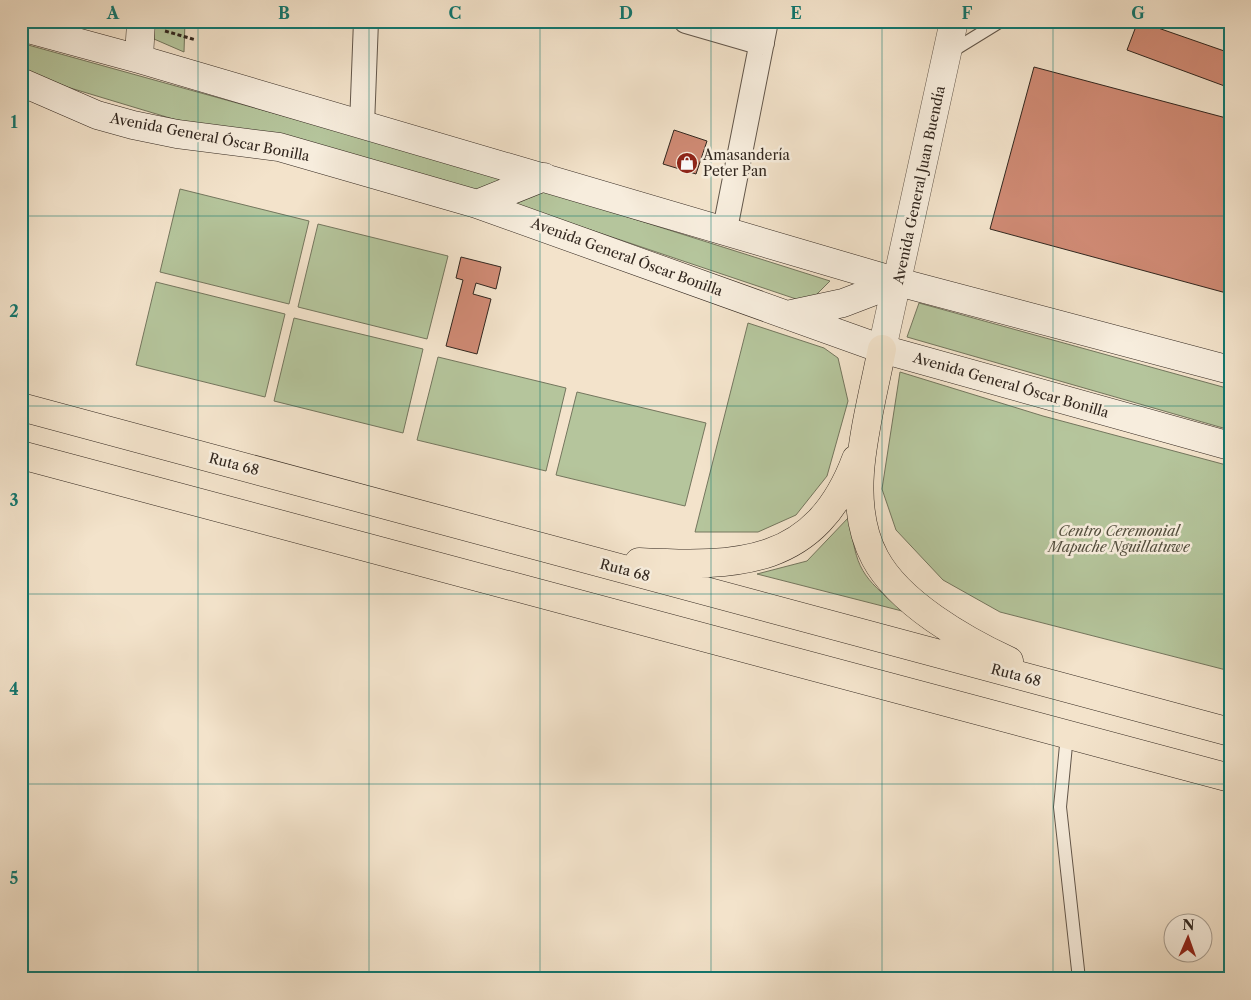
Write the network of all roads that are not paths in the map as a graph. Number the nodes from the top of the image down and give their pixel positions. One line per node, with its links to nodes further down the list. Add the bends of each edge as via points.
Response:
1 (141, 21): 9 (main road)
2 (366, 21): 11 (street)
3 (686, 21): 7 (street)
4 (954, 21): 8 (main road, Avenida General Juan Buendía)
5 (1001, 21): 8 (lane)
6 (21, 27): 9 (main road)
7 (764, 32): 14 (street)
8 (947, 54): 15 (main road, Avenida General Juan Buendía)
9 (140, 58): 11 (main road)
10 (21, 82): 13 (main road, Avenida General Óscar Bonilla, via 96,115 133,125 279,147)
11 (362, 125): 12 (main road)
12 (544, 177): 13 (main road); 14 (main road)
13 (477, 204): 16 (main road, Avenida General Óscar Bonilla)
14 (724, 229): 15 (main road)
15 (898, 282): 16 (main road, via 843,303); 17 (main road, Avenida General Juan Buendía); 18 (main road)
16 (787, 315): 17 (main road, Avenida General Óscar Bonilla)
17 (882, 349): 20 (highway); 21 (main road, Avenida General Óscar Bonilla)
18 (1230, 370)
19 (21, 407): 25 (highway, Ruta 68)
20 (863, 442): 25 (highway, via 851,473 830,511 806,534 775,552 718,563); 26 (highway, via 860,488 863,526 875,558 888,576 921,607 961,635 986,650)
21 (1230, 446)
22 (21, 455): 24 (highway)
23 (21, 462): 24 (highway)
24 (54, 464): 28 (highway)
25 (591, 560): 26 (highway, Ruta 68)
26 (1076, 691): 27 (highway, Ruta 68)
27 (1230, 732)
28 (1067, 735): 29 (highway); 30 (lane, via 1060,807)
29 (1230, 778)
30 (1078, 979)

